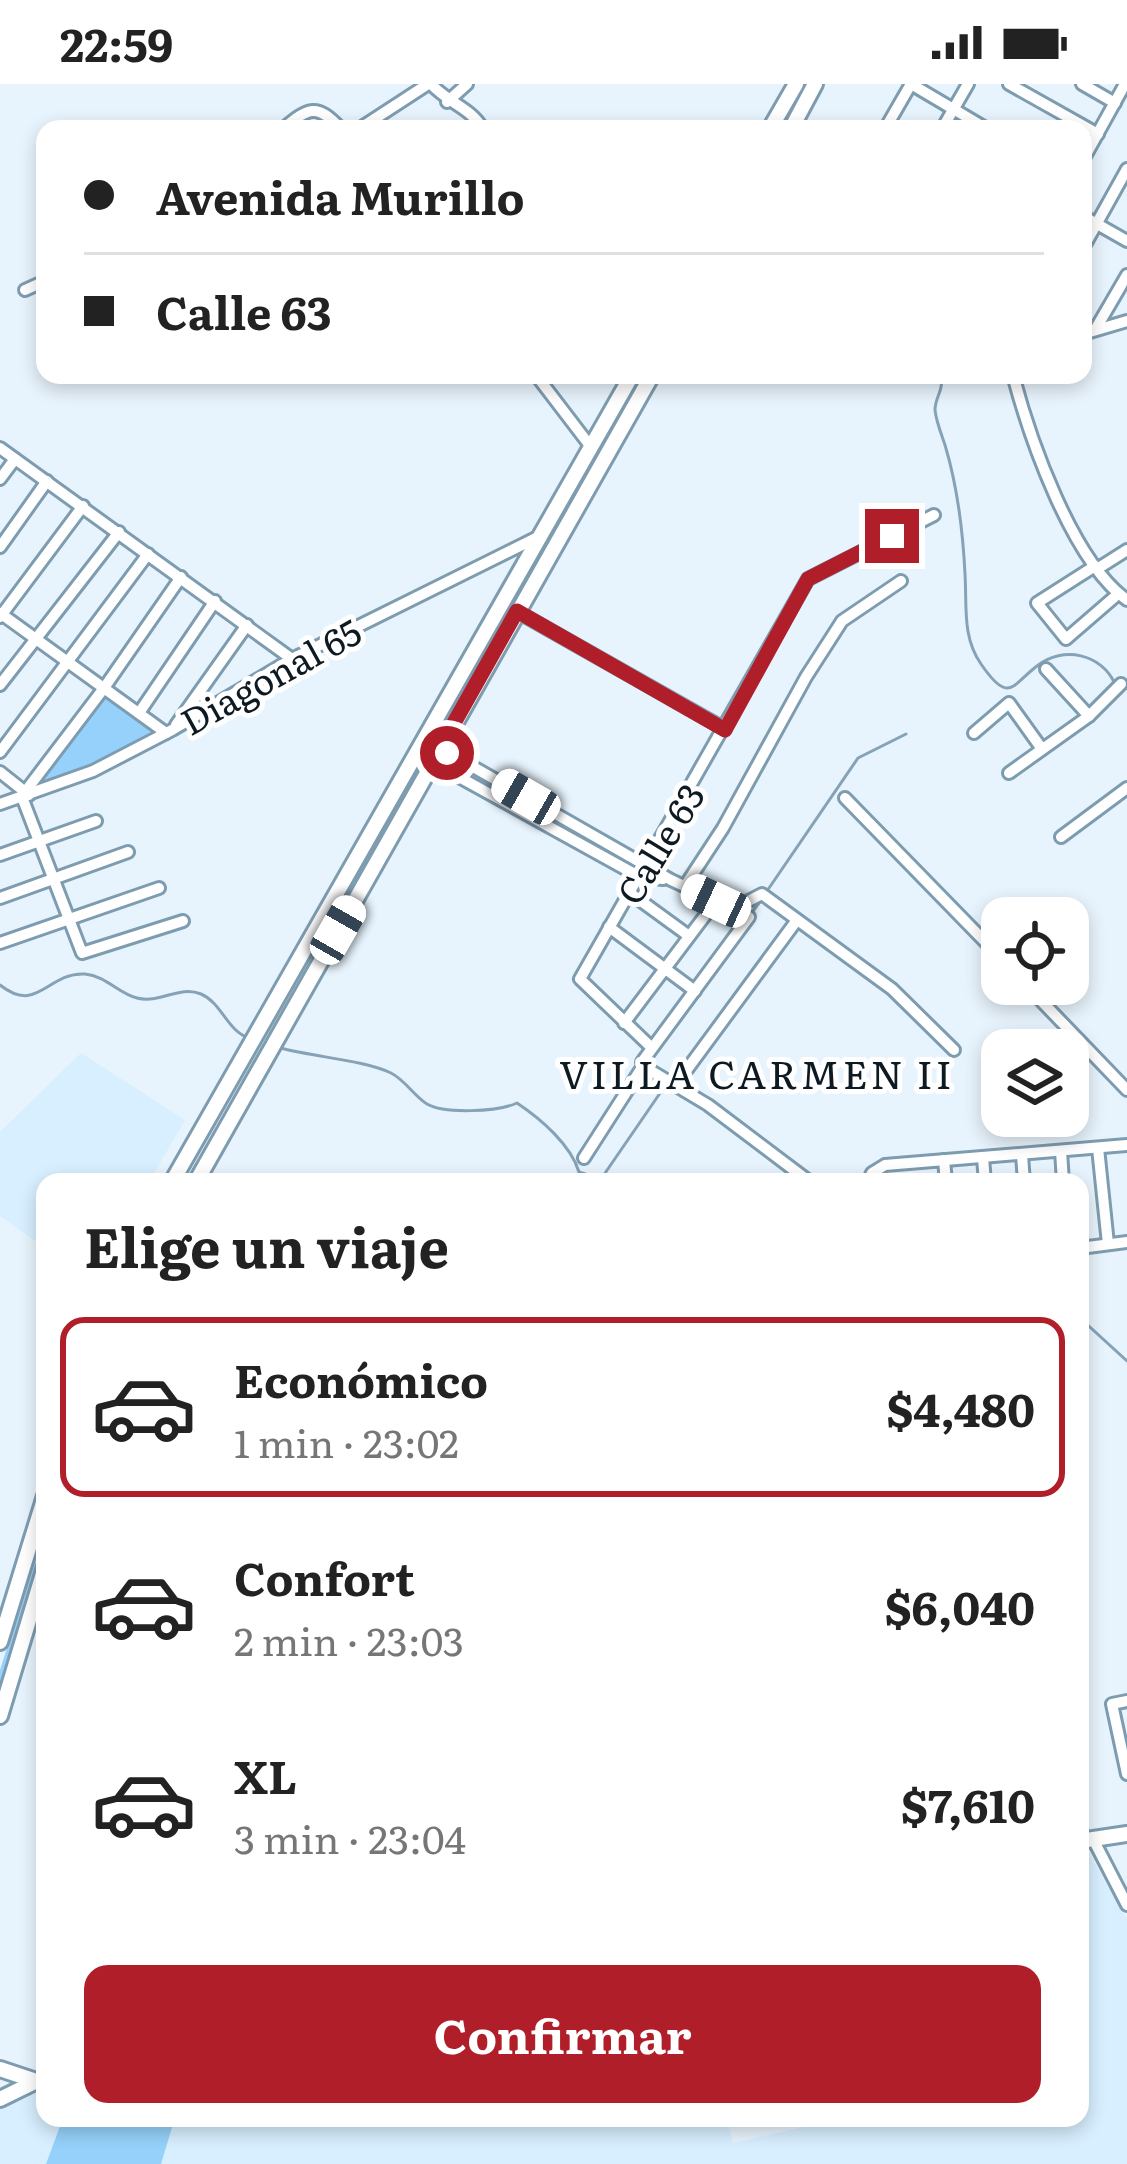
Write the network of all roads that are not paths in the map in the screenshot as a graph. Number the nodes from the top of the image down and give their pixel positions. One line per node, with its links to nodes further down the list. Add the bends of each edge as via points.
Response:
1 (430, 84): 10 (street); 15 (street)
2 (467, 84): 10 (street)
3 (796, 84): 17 (main road)
4 (815, 84): 18 (main road)
5 (911, 84): 12 (street); 19 (street)
6 (968, 84): 12 (street)
7 (1009, 84): 22 (street)
8 (1082, 84): 11 (street)
9 (1125, 84): 11 (street)
10 (447, 102): 16 (street)
11 (1115, 103): 24 (street)
12 (953, 110): 20 (street); 21 (street)
13 (294, 120): 14 (street, via 316,110)
14 (333, 120)
15 (372, 120)
16 (476, 120)
17 (775, 120)
18 (796, 120)
19 (889, 120)
20 (947, 120)
21 (971, 120)
22 (1073, 120)
23 (1092, 131): 24 (street)
24 (1098, 134): 25 (street)
25 (1092, 144)
26 (1127, 170): 27 (street)
27 (1122, 190): 29 (street)
28 (1092, 221): 29 (street)
29 (1096, 223): 30 (street); 31 (street)
30 (1092, 231)
31 (1127, 242)
32 (1127, 274): 36 (street)
33 (36, 285): 34 (street)
34 (26, 290)
35 (1127, 321): 37 (street)
36 (1092, 327)
37 (1092, 331)
38 (543, 384): 42 (street)
39 (627, 384): 42 (main road)
40 (647, 384): 59 (main road)
41 (1016, 384): 54 (street, via 1046,478)
42 (591, 447): 50 (main road)
43 (0, 448): 44 (street)
44 (15, 459): 45 (street); 46 (street)
45 (0, 479)
46 (47, 481): 47 (street); 51 (street)
47 (83, 506): 49 (street); 60 (street)
48 (934, 515): 71 (street, Calle 63, via 808,579)
49 (119, 532): 53 (street); 62 (street)
50 (538, 537): 63 (street, Diagonal 65); 122 (main road)
51 (0, 547)
52 (1127, 550): 54 (street)
53 (148, 554): 55 (street); 64 (street)
54 (1096, 567): 57 (street); 57 (street, via 1037,603 1066,639)
55 (181, 577): 58 (street); 68 (street)
56 (901, 581): 92 (street, via 842,621)
57 (1123, 597)
58 (215, 602): 61 (street); 69 (street)
59 (517, 611): 71 (street); 76 (main road)
60 (1, 614): 62 (street)
61 (247, 625): 63 (street); 72 (street)
62 (34, 639): 64 (street); 66 (street)
63 (292, 659): 72 (street, Diagonal 65)
64 (65, 661): 68 (street); 75 (street)
65 (1046, 669): 70 (street)
66 (0, 685)
67 (1118, 687): 70 (street)
68 (104, 688): 69 (street); 82 (street)
69 (139, 713): 72 (street)
70 (1089, 716): 74 (street)
71 (725, 730): 90 (street, Calle 63)
72 (169, 732): 82 (street, Diagonal 65)
73 (974, 733): 74 (street, via 1009,704)
74 (1042, 749): 78 (street)
75 (0, 752)
76 (436, 755): 79 (street); 81 (street); 123 (main road)
77 (0, 772): 82 (street)
78 (1009, 773)
79 (493, 778): 81 (street); 90 (street)
80 (1127, 788): 86 (street)
81 (485, 791): 90 (street)
82 (25, 795): 84 (street, Diagonal 65); 87 (street)
83 (845, 798): 103 (street)
84 (0, 805)
85 (96, 821): 87 (street)
86 (1060, 837)
87 (39, 841): 89 (street); 91 (street)
88 (128, 852): 91 (street)
89 (0, 855)
90 (644, 871): 92 (street); 94 (street, Calle 63)
91 (54, 880): 95 (street); 98 (street)
92 (685, 886): 96 (street)
93 (159, 888): 98 (street)
94 (630, 892): 101 (street, Calle 63); 102 (street)
95 (0, 898)
96 (716, 901): 99 (street, via 739,906 765,896); 102 (street)
97 (748, 916): 106 (street)
98 (69, 919): 100 (street, via 82,953); 104 (street)
99 (796, 920): 110 (street, via 892,989); 112 (street)
100 (183, 921)
101 (609, 927): 105 (street); 108 (street, Calle 63, via 580,979)
102 (689, 936): 105 (street)
103 (981, 937)
104 (0, 943)
105 (664, 969): 106 (street); 108 (street)
106 (694, 991): 109 (street)
107 (1045, 1005): 113 (street)
108 (625, 1023): 109 (street)
109 (652, 1048): 111 (street)
110 (954, 1050)
111 (643, 1066): 112 (street); 118 (street)
112 (676, 1083): 124 (street)
113 (1127, 1090)
114 (1127, 1145): 115 (street)
115 (1098, 1148): 116 (street); 132 (street)
116 (1060, 1151): 117 (street); 130 (street)
117 (1022, 1155): 119 (street); 129 (street)
118 (584, 1158)
119 (983, 1158): 120 (street); 128 (street)
120 (944, 1160): 121 (street); 127 (street)
121 (903, 1164): 125 (street); 126 (street)
122 (177, 1173)
123 (201, 1173)
124 (798, 1173)
125 (872, 1173)
126 (904, 1173)
127 (945, 1173)
128 (984, 1173)
129 (1023, 1173)
130 (1062, 1173)
131 (1127, 1242): 132 (street)
132 (1108, 1244): 133 (street)
133 (1089, 1247)
134 (36, 1542): 136 (main road)
135 (36, 1617): 138 (main road)
136 (0, 1642)
137 (1127, 1700): 139 (street, via 1112,1704)
138 (0, 1717)
139 (1127, 1774)
140 (1127, 1834): 141 (main road)
141 (1089, 1840)
142 (1089, 1845): 143 (street)
143 (1127, 1905)
144 (0, 2068): 145 (main road)
145 (36, 2078)
146 (36, 2081): 147 (main road)
147 (0, 2099)

